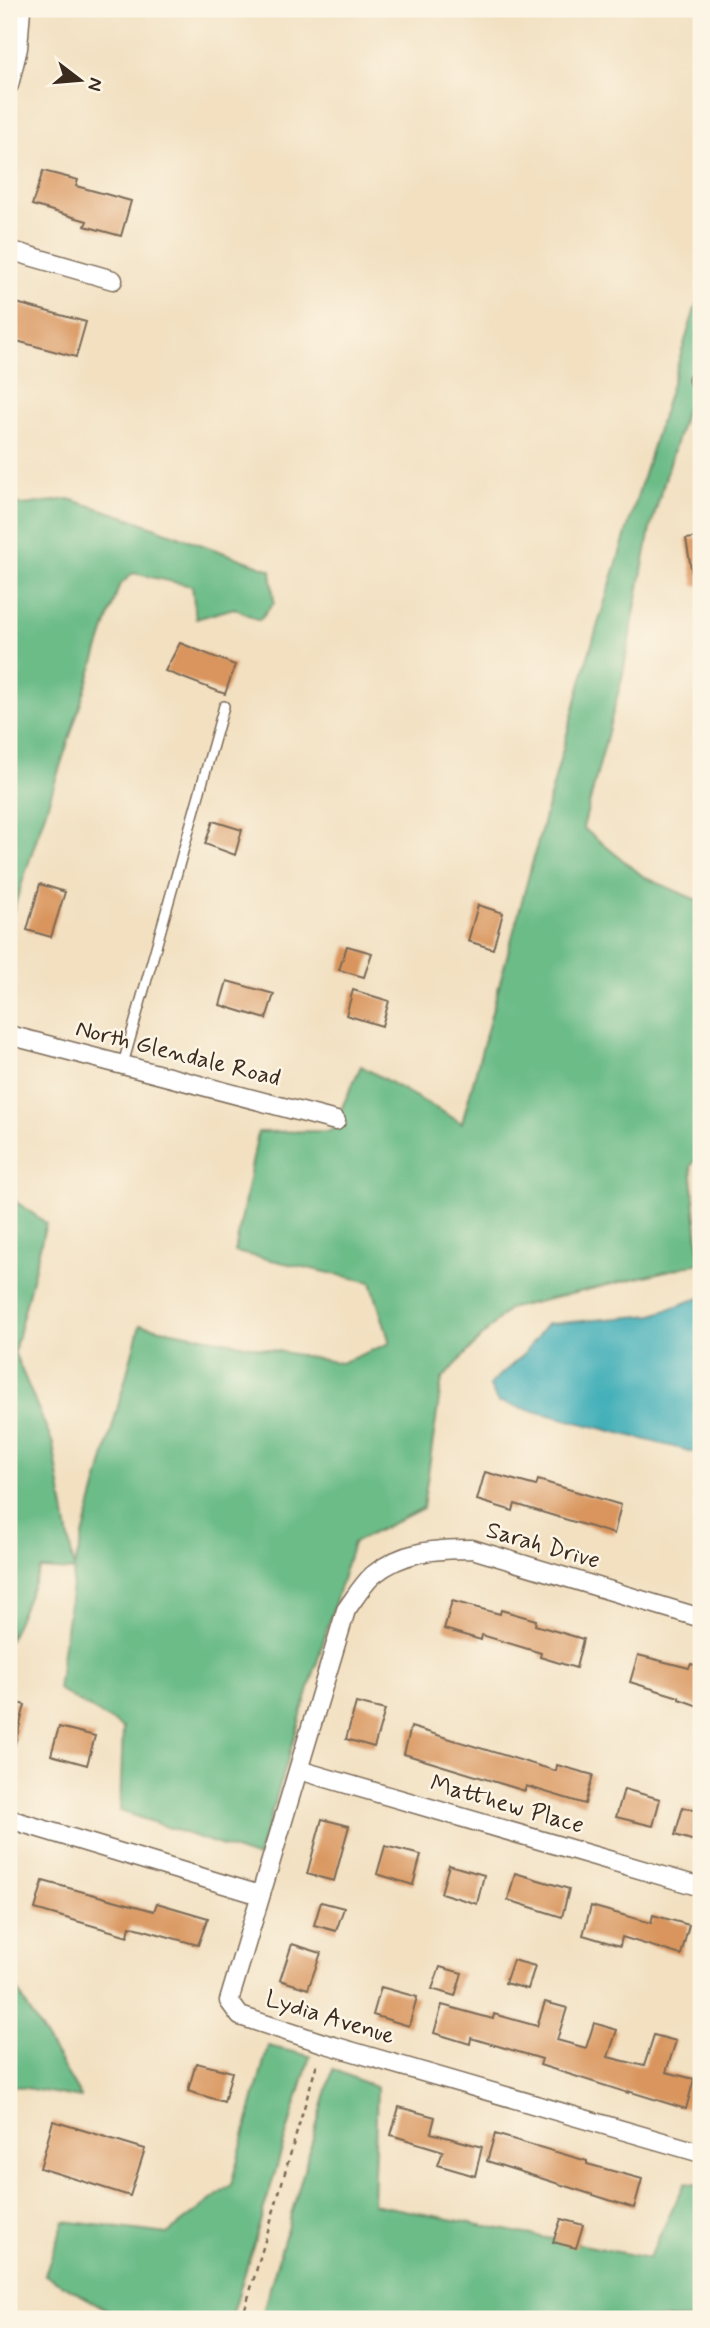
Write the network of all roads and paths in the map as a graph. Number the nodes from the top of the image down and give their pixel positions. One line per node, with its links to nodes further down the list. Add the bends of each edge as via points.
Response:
1 (21, 9): 2 (street, via 19,48)
2 (9, 85)
3 (9, 250): 4 (street)
4 (113, 280)
5 (224, 706): 7 (lane)
6 (9, 1035): 7 (street, North Glendale Road)
7 (122, 1064): 8 (street, North Glendale Road)
8 (336, 1121)
9 (701, 1618): 10 (street, Sarah Drive, via 472,1549 407,1555 372,1576 346,1610)
10 (299, 1770): 12 (street, Matthew Place); 13 (street, Sarah Drive)
11 (9, 1819): 13 (street)
12 (701, 1887)
13 (260, 1895): 14 (street, Lydia Avenue, via 229,2001 240,2016)
14 (323, 2043): 15 (street, Lydia Avenue); 16 (path)
15 (701, 2153)
16 (242, 2319)

